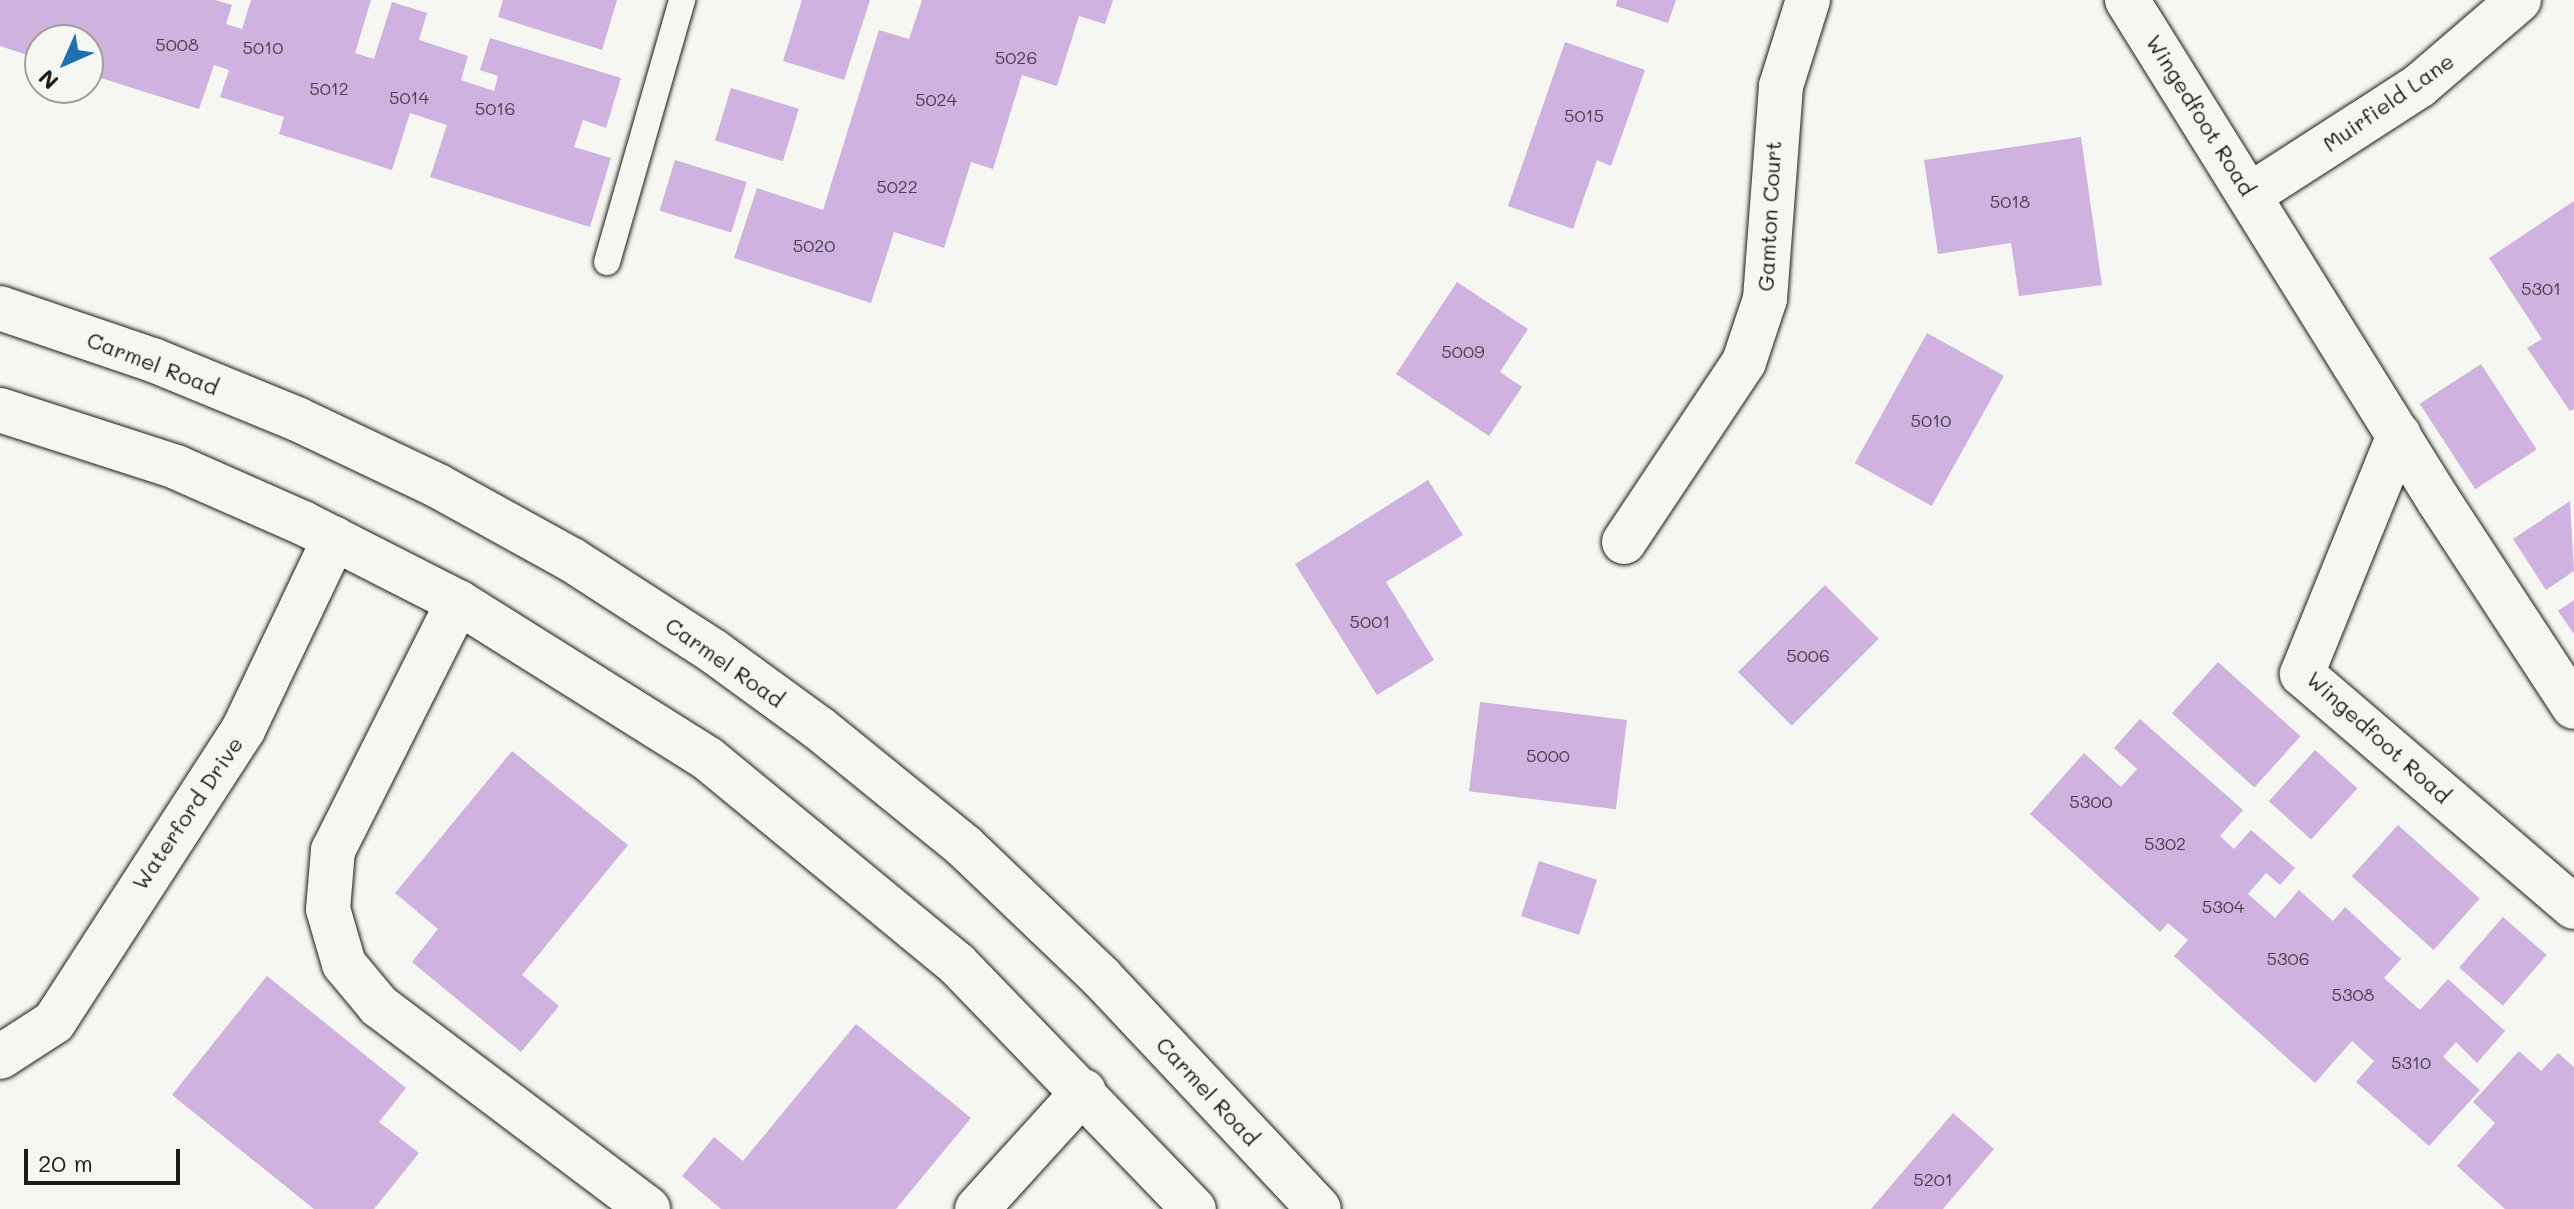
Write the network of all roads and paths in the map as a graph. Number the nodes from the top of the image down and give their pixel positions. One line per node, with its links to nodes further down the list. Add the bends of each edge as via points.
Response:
1 (682, 0): 6 (lane)
2 (1808, 0): 11 (street, Gamton Court, via 1781,86 1765,299 1728,391)
3 (2127, 0): 5 (street, Wingedfoot Road)
4 (2519, 0): 5 (street, Muirfield Lane, via 2419,86)
5 (2250, 195): 9 (street, Wingedfoot Road)
6 (607, 262)
7 (2, 316): 20 (street, Carmel Road, via 167,366 297,419 438,486 572,560 713,651 820,729 964,846 1101,977)
8 (0, 410): 10 (street, via 176,467)
9 (2399, 435): 13 (street, Wingedfoot Road); 14 (street, Wingedfoot Road, via 2302,674)
10 (334, 539): 12 (street); 15 (street, Waterford Drive, via 243,730 54,1022)
11 (1624, 542)
12 (458, 602): 16 (street, via 707,758 957,964); 17 (street, via 333,850 328,909 344,964 379,1006)
13 (2574, 707)
14 (2574, 907)
15 (0, 1057)
16 (1084, 1091): 18 (street); 19 (street)
17 (648, 1209)
18 (977, 1209)
19 (1194, 1209)
20 (1319, 1209)

